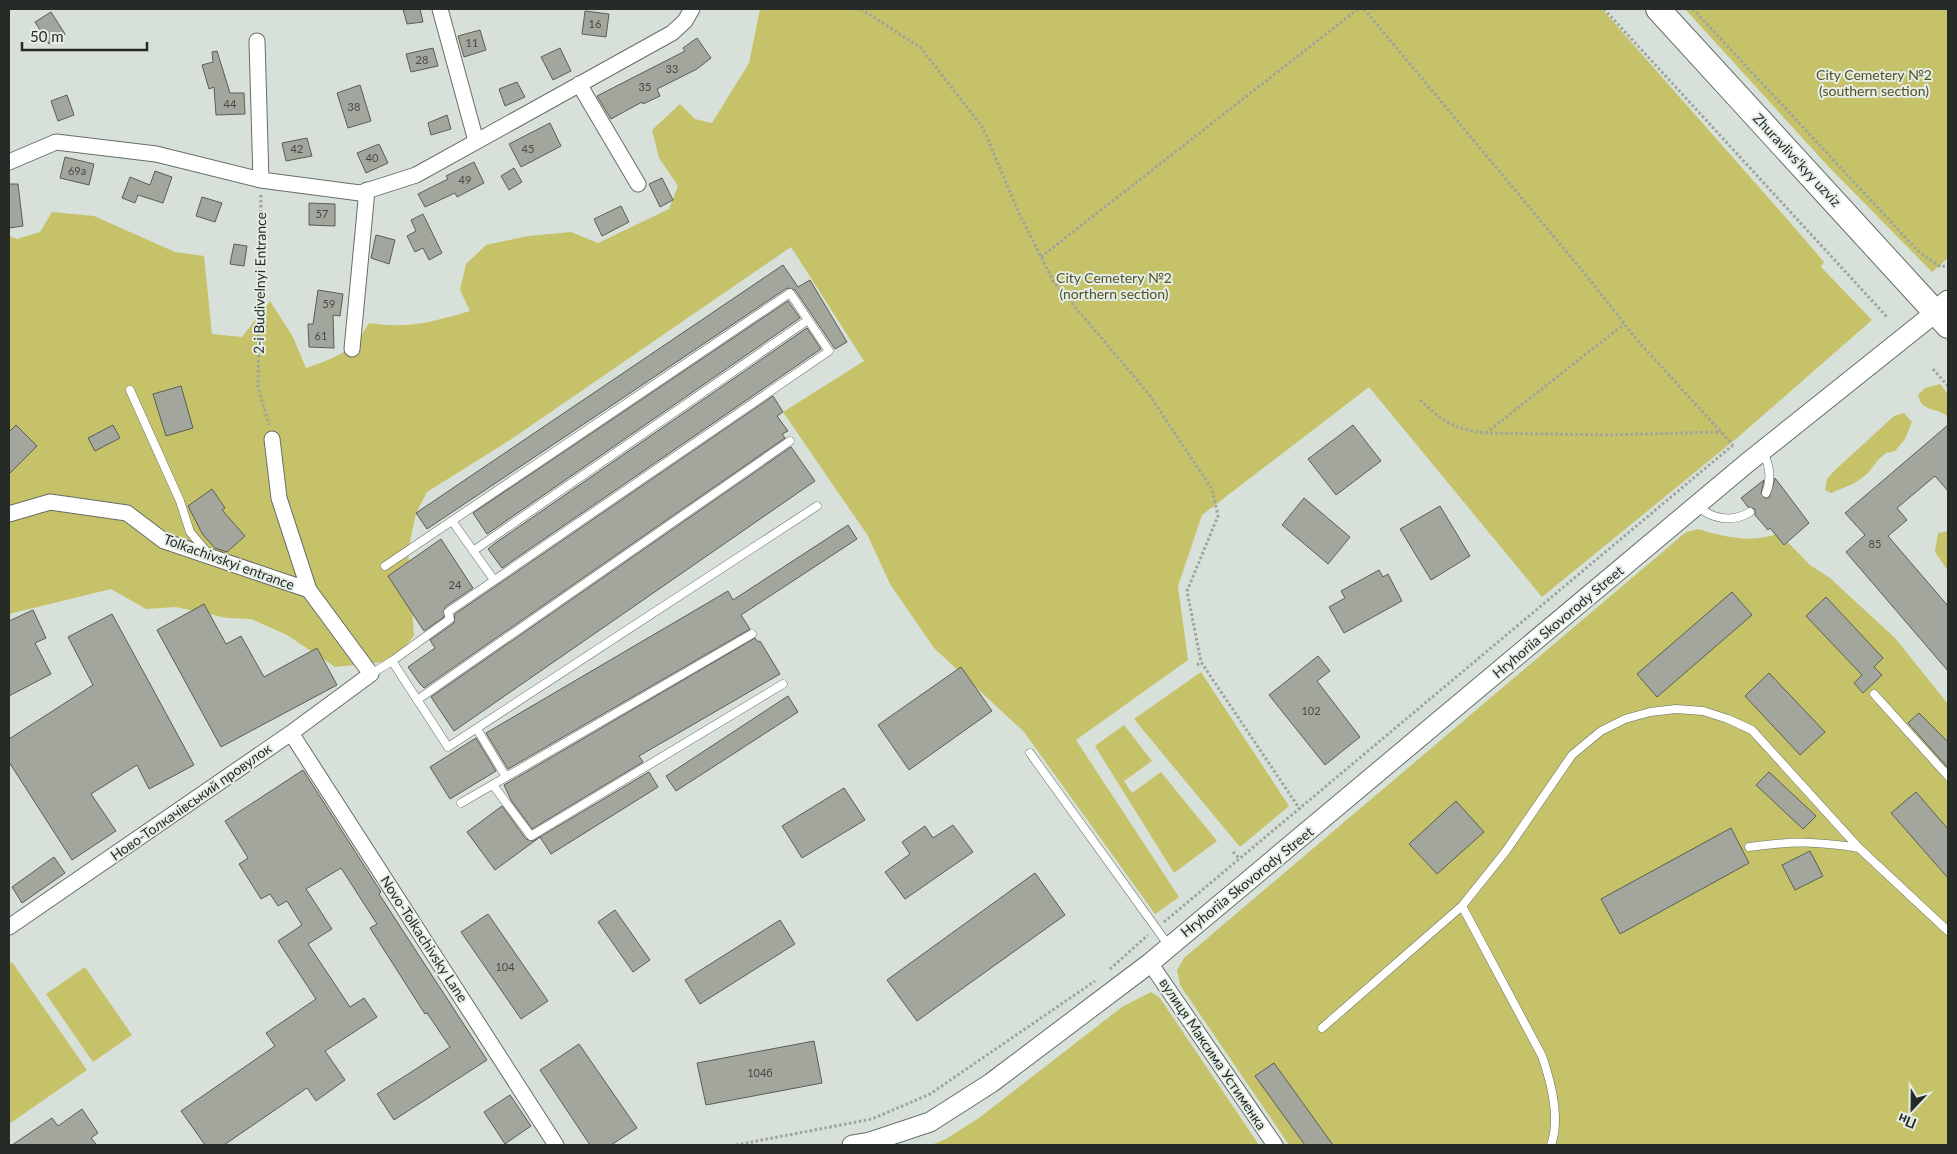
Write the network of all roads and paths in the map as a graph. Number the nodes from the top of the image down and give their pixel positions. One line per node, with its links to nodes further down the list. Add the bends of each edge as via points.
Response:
1 (440, 9): 11 (street)
2 (692, 9): 10 (street, via 672,33)
3 (861, 9): 16 (path, via 921,48 983,128)
4 (1358, 9): 16 (path)
5 (1364, 9): 21 (path)
6 (1604, 9): 19 (path)
7 (1658, 9): 18 (main road, Zhuravlivs'kyy uzviz)
8 (1693, 9): 17 (path, via 1920,253 1941,267)
9 (257, 41): 13 (street)
10 (579, 84): 11 (street); 14 (street)
11 (476, 141): 15 (street, via 416,175)
12 (9, 162): 13 (street, via 56,142 156,154)
13 (261, 180): 15 (street, via 360,193); 29 (path, 2-i Budivelnyi Entrance, via 258,387)
14 (638, 184)
15 (367, 190): 22 (street)
16 (1041, 257): 47 (path, via 1053,281 1148,393 1212,489 1218,516 1187,591)
17 (1948, 265)
18 (1944, 313): 32 (street, Hryhoriia Skovorody Street)
19 (1888, 317)
20 (808, 320): 39 (lane, via 790,293); 40 (lane); 43 (lane, via 829,351)
21 (1624, 324): 27 (path); 28 (path)
22 (352, 349)
23 (1933, 369): 24 (path)
24 (1948, 386)
25 (130, 390): 41 (lane, via 180,501 190,532)
26 (1420, 400): 28 (path, via 1438,418 1466,431)
27 (1720, 432): 28 (path, via 1608,435); 31 (path)
28 (1486, 433)
29 (272, 438): 44 (street, Tolkachivskyi entrance, via 279,498)
30 (790, 442): 52 (lane)
31 (1733, 446): 33 (path); 60 (path)
32 (1762, 451): 33 (street, Hryhoriia Skovorody Street); 34 (lane, via 1769,469)
33 (1747, 463): 36 (street, Hryhoriia Skovorody Street)
34 (1766, 493)
35 (817, 506): 53 (lane)
36 (1697, 506): 37 (lane, via 1713,516 1725,518 1736,518); 61 (street, Hryhoriia Skovorody Street)
37 (1750, 512)
38 (9, 514): 41 (street, Tolkachivskyi entrance, via 50,502 127,513 164,541)
39 (452, 521): 40 (lane); 42 (lane)
40 (473, 551): 43 (lane)
41 (211, 558): 44 (street, Tolkachivskyi entrance)
42 (385, 566)
43 (494, 580): 46 (lane, via 448,612 450,619)
44 (309, 590): 49 (street, Tolkachivskyi entrance)
45 (752, 634): 57 (lane)
46 (392, 661): 49 (lane); 52 (lane)
47 (1201, 662): 48 (path); 60 (path)
48 (1197, 665)
49 (371, 674): 54 (street, Ново-Толкачівський провулок)
50 (784, 684): 58 (lane, via 531,836)
51 (1874, 694): 56 (lane)
52 (417, 700): 53 (lane, via 448,747)
53 (477, 729): 57 (lane)
54 (291, 733): 67 (street, Ново-Толкачівський провулок); 75 (street, Novo-Tolkachivsky Lane)
55 (1030, 753): 68 (lane)
56 (1948, 776)
57 (506, 777): 58 (lane)
58 (493, 785): 59 (lane)
59 (461, 803)
60 (1300, 810): 61 (path); 65 (path)
61 (1314, 828): 70 (street, Hryhoriia Skovorody Street)
62 (1749, 847): 63 (lane, via 1793,841 1828,842)
63 (1859, 848): 66 (lane, via 1752,730 1703,711 1676,709 1650,712 1601,730 1572,755 1506,851); 69 (lane)
64 (1233, 852): 65 (path)
65 (1240, 860): 68 (path)
66 (1462, 906): 74 (lane); 79 (lane, via 1542,1056 1551,1081 1555,1131)
67 (9, 927)
68 (1157, 928): 70 (lane); 72 (path)
69 (1947, 928)
70 (1169, 946): 71 (street, Hryhoriia Skovorody Street)
71 (1150, 963): 77 (street, via 990,1083 930,1122); 78 (street, вулиця Максима Устименка)
72 (1105, 974)
73 (1097, 979): 76 (path, via 930,1094 872,1119)
74 (1322, 1028)
75 (556, 1145)
76 (736, 1145)
77 (852, 1145)
78 (1275, 1145)
79 (1551, 1145)

